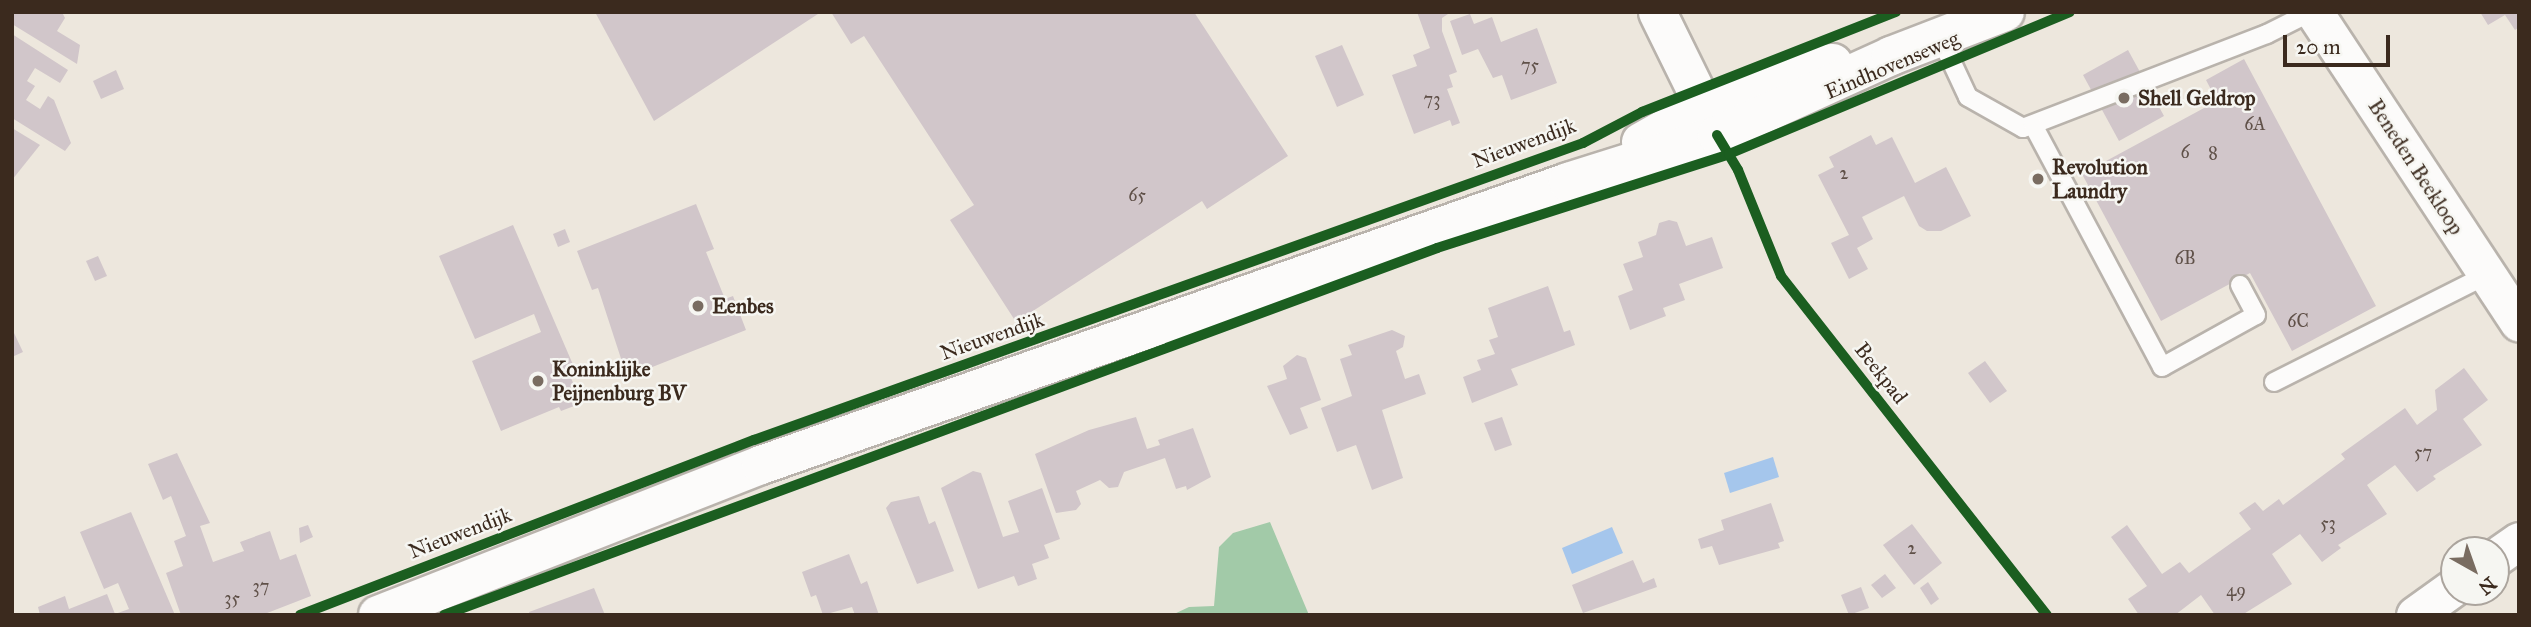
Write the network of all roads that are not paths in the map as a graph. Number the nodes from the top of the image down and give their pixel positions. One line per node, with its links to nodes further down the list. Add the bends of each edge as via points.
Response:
1 (1657, 12): 5 (street)
2 (2005, 12): 4 (main road, Eindhovenseweg)
3 (2313, 12): 6 (lane); 7 (street, Beneden Beekloop)
4 (1940, 37): 5 (main road, Eindhovenseweg); 6 (lane, via 1968,97 2023,128)
5 (1710, 121): 12 (main road, via 1568,182 761,465)
6 (2033, 125): 8 (lane, via 2162,366 2256,316)
7 (2487, 275): 9 (street, Beneden Beekloop); 10 (lane)
8 (2240, 285)
9 (2519, 323)
10 (2274, 382)
11 (2440, 597): 13 (street)
12 (378, 615)
13 (2414, 615)

